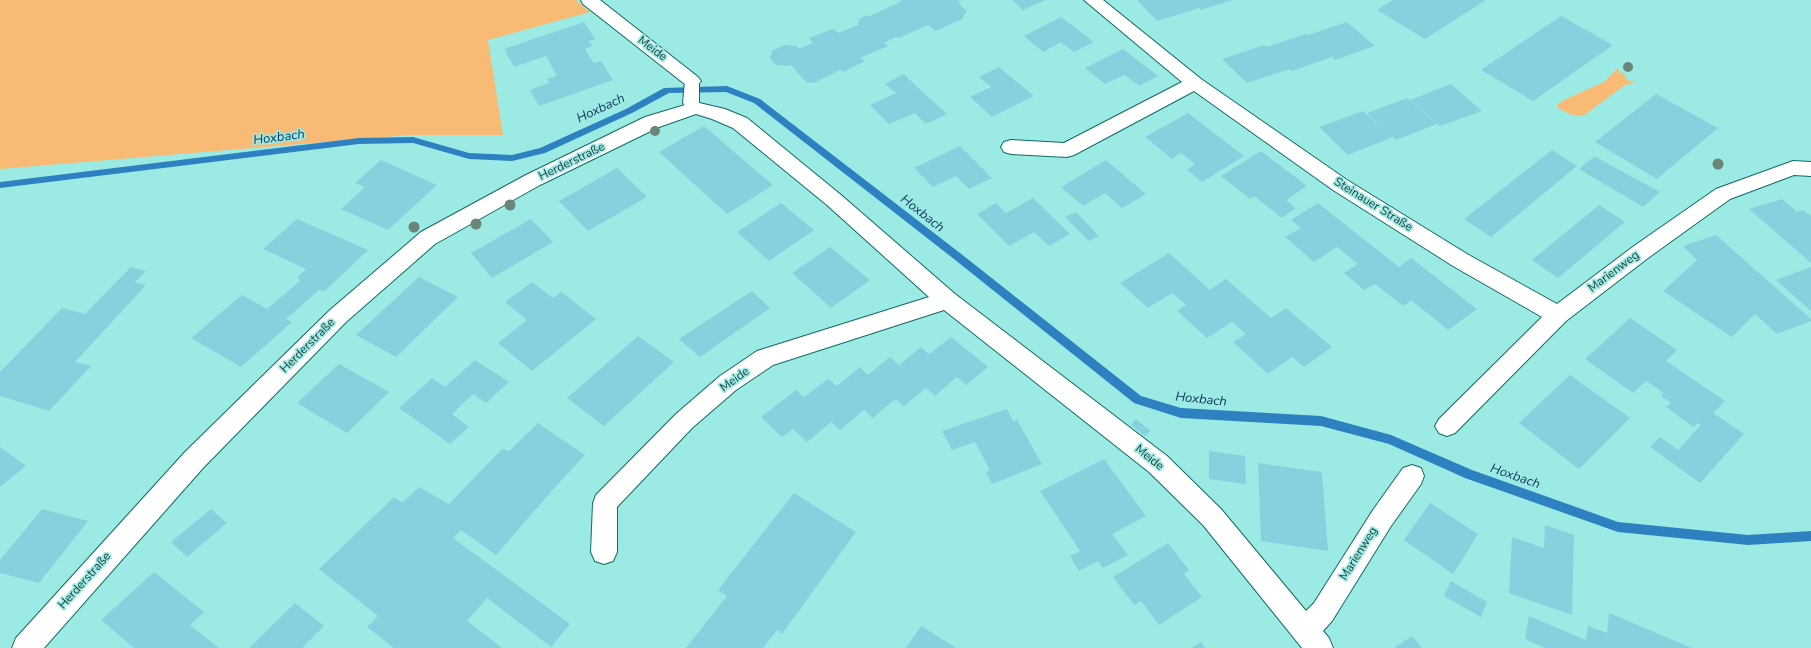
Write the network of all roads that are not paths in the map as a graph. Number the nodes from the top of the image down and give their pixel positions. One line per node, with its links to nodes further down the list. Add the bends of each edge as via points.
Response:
1 (589, 0): 3 (street, Meide)
2 (1092, 0): 4 (street, Steinauer Straße)
3 (692, 81): 5 (lane, Meide)
4 (1195, 83): 6 (street, via 1067,150); 9 (street, Steinauer Straße, via 1340,185 1460,260)
5 (693, 105): 8 (street, Meide, via 740,123 834,200); 14 (street, Herderstraße, via 652,122 534,180 428,238 338,316 194,460)
6 (1011, 147)
7 (1811, 169): 9 (street, Marienweg, via 1793,168 1723,194)
8 (947, 300): 12 (street, Meide, via 765,358 728,383 684,421 605,503); 13 (street, Meide, via 1158,464 1212,517)
9 (1558, 315): 10 (street, Marienweg)
10 (1447, 426)
11 (1412, 476): 13 (street, Marienweg, via 1382,518 1323,612)
12 (604, 552)
13 (1312, 639)
14 (26, 648)

